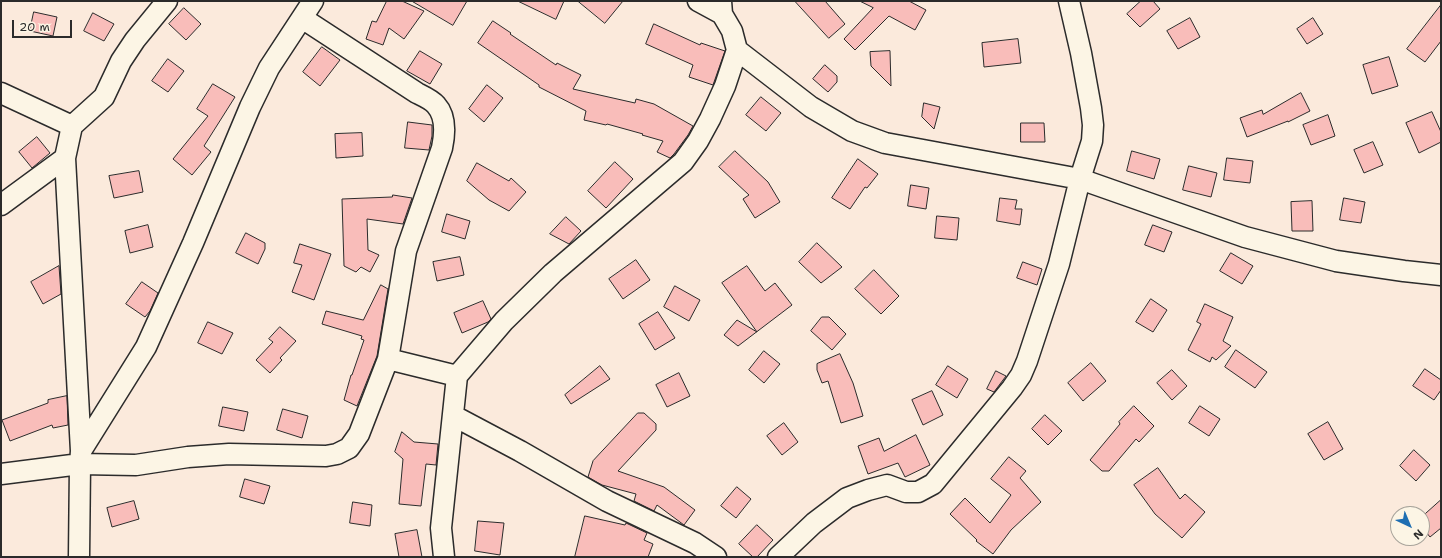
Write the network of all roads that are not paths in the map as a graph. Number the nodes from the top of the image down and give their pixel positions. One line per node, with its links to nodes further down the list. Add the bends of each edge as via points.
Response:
1 (167, 1): 9 (street, via 135,40 104,97)
2 (314, 1): 6 (street)
3 (698, 1): 5 (street)
4 (1069, 1): 11 (street, via 1093,125 1092,140)
5 (721, 8): 7 (street, via 732,31)
6 (302, 18): 14 (street, via 436,104 443,117 442,148 406,251); 17 (street, via 269,68 250,107 146,347)
7 (736, 50): 11 (street, via 811,107 852,131 885,143); 15 (street, via 725,86 710,119 683,162 553,273 504,321)
8 (1, 93): 9 (street)
9 (72, 126): 10 (street)
10 (65, 158): 12 (street); 17 (street)
11 (1080, 179): 13 (street, via 1245,237 1336,261); 22 (street, via 1059,264 1027,361 1012,388 933,484 918,492 906,492 887,486 846,498)
12 (1, 205)
13 (1441, 275)
14 (388, 359): 15 (street); 17 (street, via 359,434 349,448 337,454 229,454 136,465)
15 (457, 376): 16 (street)
16 (454, 416): 20 (street, via 441,528); 21 (street, via 607,501 695,543)
17 (80, 457): 18 (street); 19 (street)
18 (1, 474)
19 (79, 557)
20 (444, 557)
21 (716, 557)
22 (778, 557)

